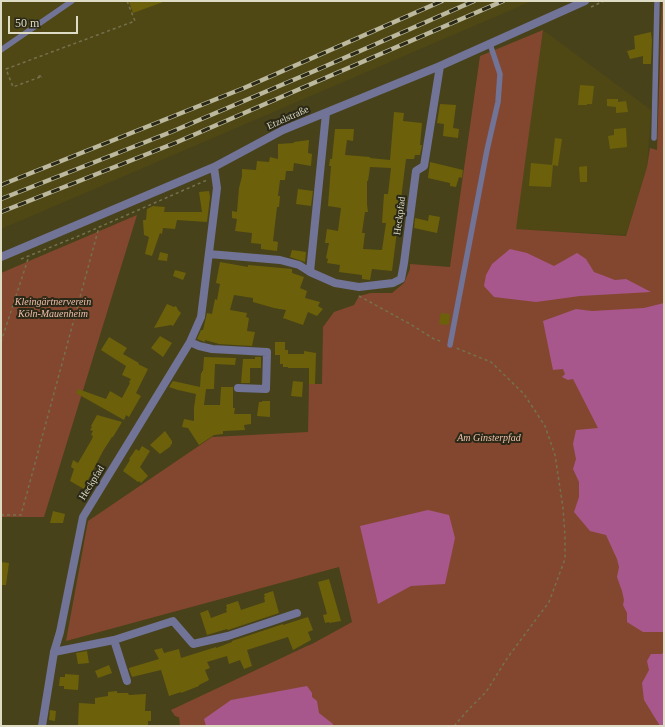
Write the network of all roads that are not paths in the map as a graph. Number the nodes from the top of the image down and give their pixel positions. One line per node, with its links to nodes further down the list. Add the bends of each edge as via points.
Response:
1 (72, 1): 5 (lane)
2 (584, 1): 4 (street, Etzelstraße)
3 (657, 1): 8 (lane)
4 (490, 44): 6 (street, Etzelstraße); 14 (lane, via 500,74 498,102)
5 (1, 50)
6 (440, 66): 7 (street, Etzelstraße); 12 (street, Heckpfad, via 424,166 416,171 401,279 393,283 359,287 335,283)
7 (326, 113): 9 (street, Etzelstraße, via 283,130); 12 (street)
8 (654, 138)
9 (214, 167): 10 (street, Heckpfad, via 217,188); 11 (street, Etzelstraße)
10 (209, 254): 12 (street, Heckpfad, via 280,260 299,265); 13 (street, Heckpfad, via 201,317)
11 (1, 257)
12 (310, 272)
13 (190, 342): 15 (street, via 212,349 267,352 266,389); 18 (street, Heckpfad, via 83,517)
14 (450, 344)
15 (238, 388)
16 (297, 613): 17 (street, via 228,636 193,644 173,621)
17 (114, 640): 18 (street); 19 (street)
18 (54, 652): 20 (street, Heckpfad)
19 (127, 681)
20 (42, 726)

